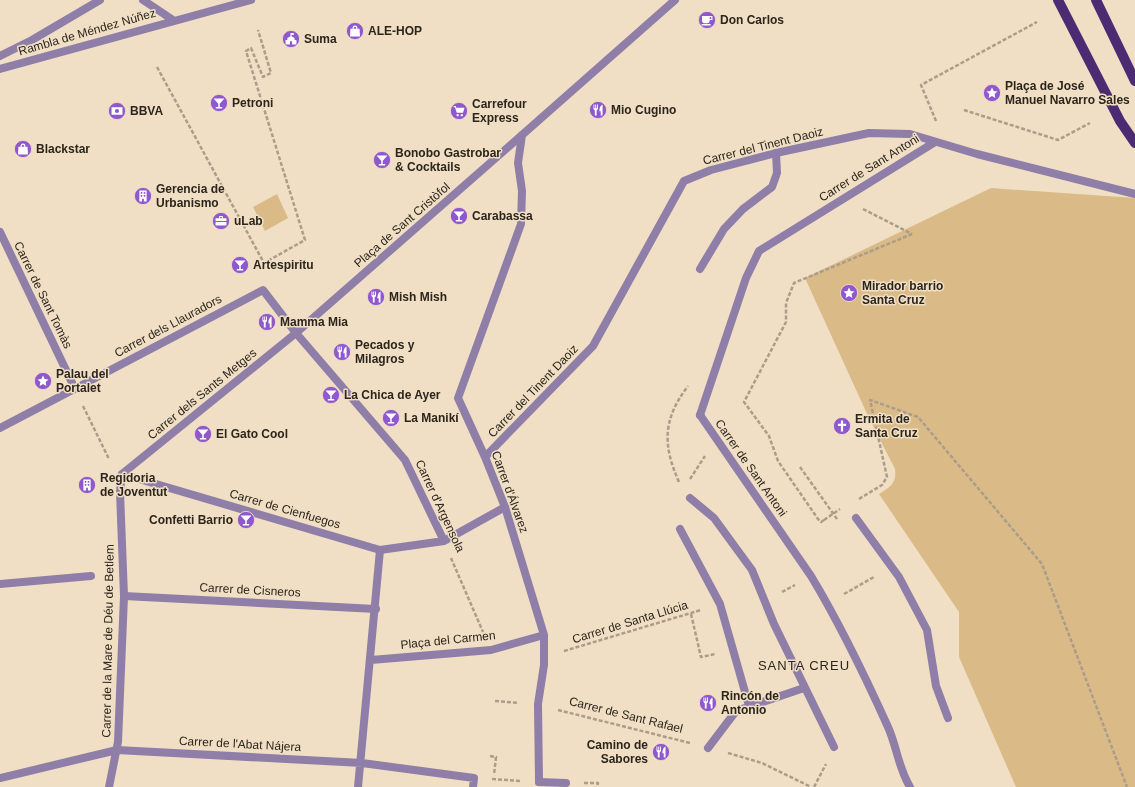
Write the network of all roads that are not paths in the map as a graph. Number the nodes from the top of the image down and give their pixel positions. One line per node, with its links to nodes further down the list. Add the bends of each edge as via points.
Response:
1 (100, 0): 8 (street, Rambla de Méndez Núñez)
2 (143, 0): 7 (street)
3 (251, 0): 7 (street, Rambla de Méndez Núñez)
4 (675, 0): 11 (street, Plaça de Sant Cristòfol)
5 (1058, 0): 13 (main road, via 1120,121)
6 (1096, 0): 10 (main road)
7 (173, 20): 9 (street, Rambla de Méndez Núñez)
8 (0, 56)
9 (0, 68)
10 (1135, 81)
11 (522, 135): 20 (street, Plaça de Sant Cristòfol); 23 (street, Carrer d'Álvarez, via 518,163 522,191 521,224 458,398)
12 (935, 142): 14 (street, Carrer del Tinent Daoiz, via 910,134 869,133); 15 (street, Carrer del Tinent Daoiz); 49 (street, Carrer de Sant Antoni, via 759,251 746,278 700,415 828,604 889,728 902,774)
13 (1135, 143)
14 (776, 153): 18 (street, via 777,173 772,187 743,209 724,229); 23 (street, Carrer del Tinent Daoiz, via 711,170 684,181 593,346)
15 (1135, 194)
16 (0, 232): 17 (street, Carrer de Sant Tomàs)
17 (3, 245): 21 (street, Carrer de Sant Tomàs)
18 (700, 269)
19 (263, 290): 20 (street, Carrer d'Argensola); 21 (street, Carrer dels Llauradors)
20 (296, 333): 24 (street, Carrer dels Sants Metges); 29 (street, Carrer d'Argensola, via 405,460)
21 (75, 389): 22 (street, Carrer dels Llauradors)
22 (0, 428)
23 (485, 457): 26 (street, Carrer d'Álvarez)
24 (122, 474): 30 (street, Carrer de Cienfuegos); 33 (street, Carrer de la Mare de Déu de Betlem, via 120,492)
25 (690, 498): 37 (street, via 714,518 752,570)
26 (505, 507): 29 (street); 35 (street, Carrer d'Álvarez)
27 (856, 518): 39 (street, via 899,577 927,630 936,686)
28 (680, 529): 38 (street, via 720,604)
29 (444, 541): 30 (street, Carrer de Cienfuegos)
30 (380, 550): 34 (street)
31 (91, 576): 32 (street)
32 (0, 584)
33 (124, 596): 34 (street, Carrer de Cisneros); 42 (street, Carrer de la Mare de Déu de Betlem)
34 (376, 609): 36 (street)
35 (544, 635): 36 (street, Plaça del Carmen, via 491,650); 45 (street, via 538,704 539,782)
36 (371, 660): 43 (street)
37 (804, 688): 38 (street); 40 (street)
38 (749, 706): 41 (street, via 736,711)
39 (948, 718)
40 (834, 747)
41 (708, 748)
42 (117, 750): 43 (street, Carrer de l'Abat Nájera); 44 (street, Carrer de l'Abat Nájera); 46 (street, Carrer de la Mare de Déu de Betlem)
43 (362, 763): 47 (street); 48 (street, via 474,778)
44 (0, 778)
45 (566, 783)
46 (110, 787)
47 (358, 787)
48 (473, 787)
49 (910, 787)

